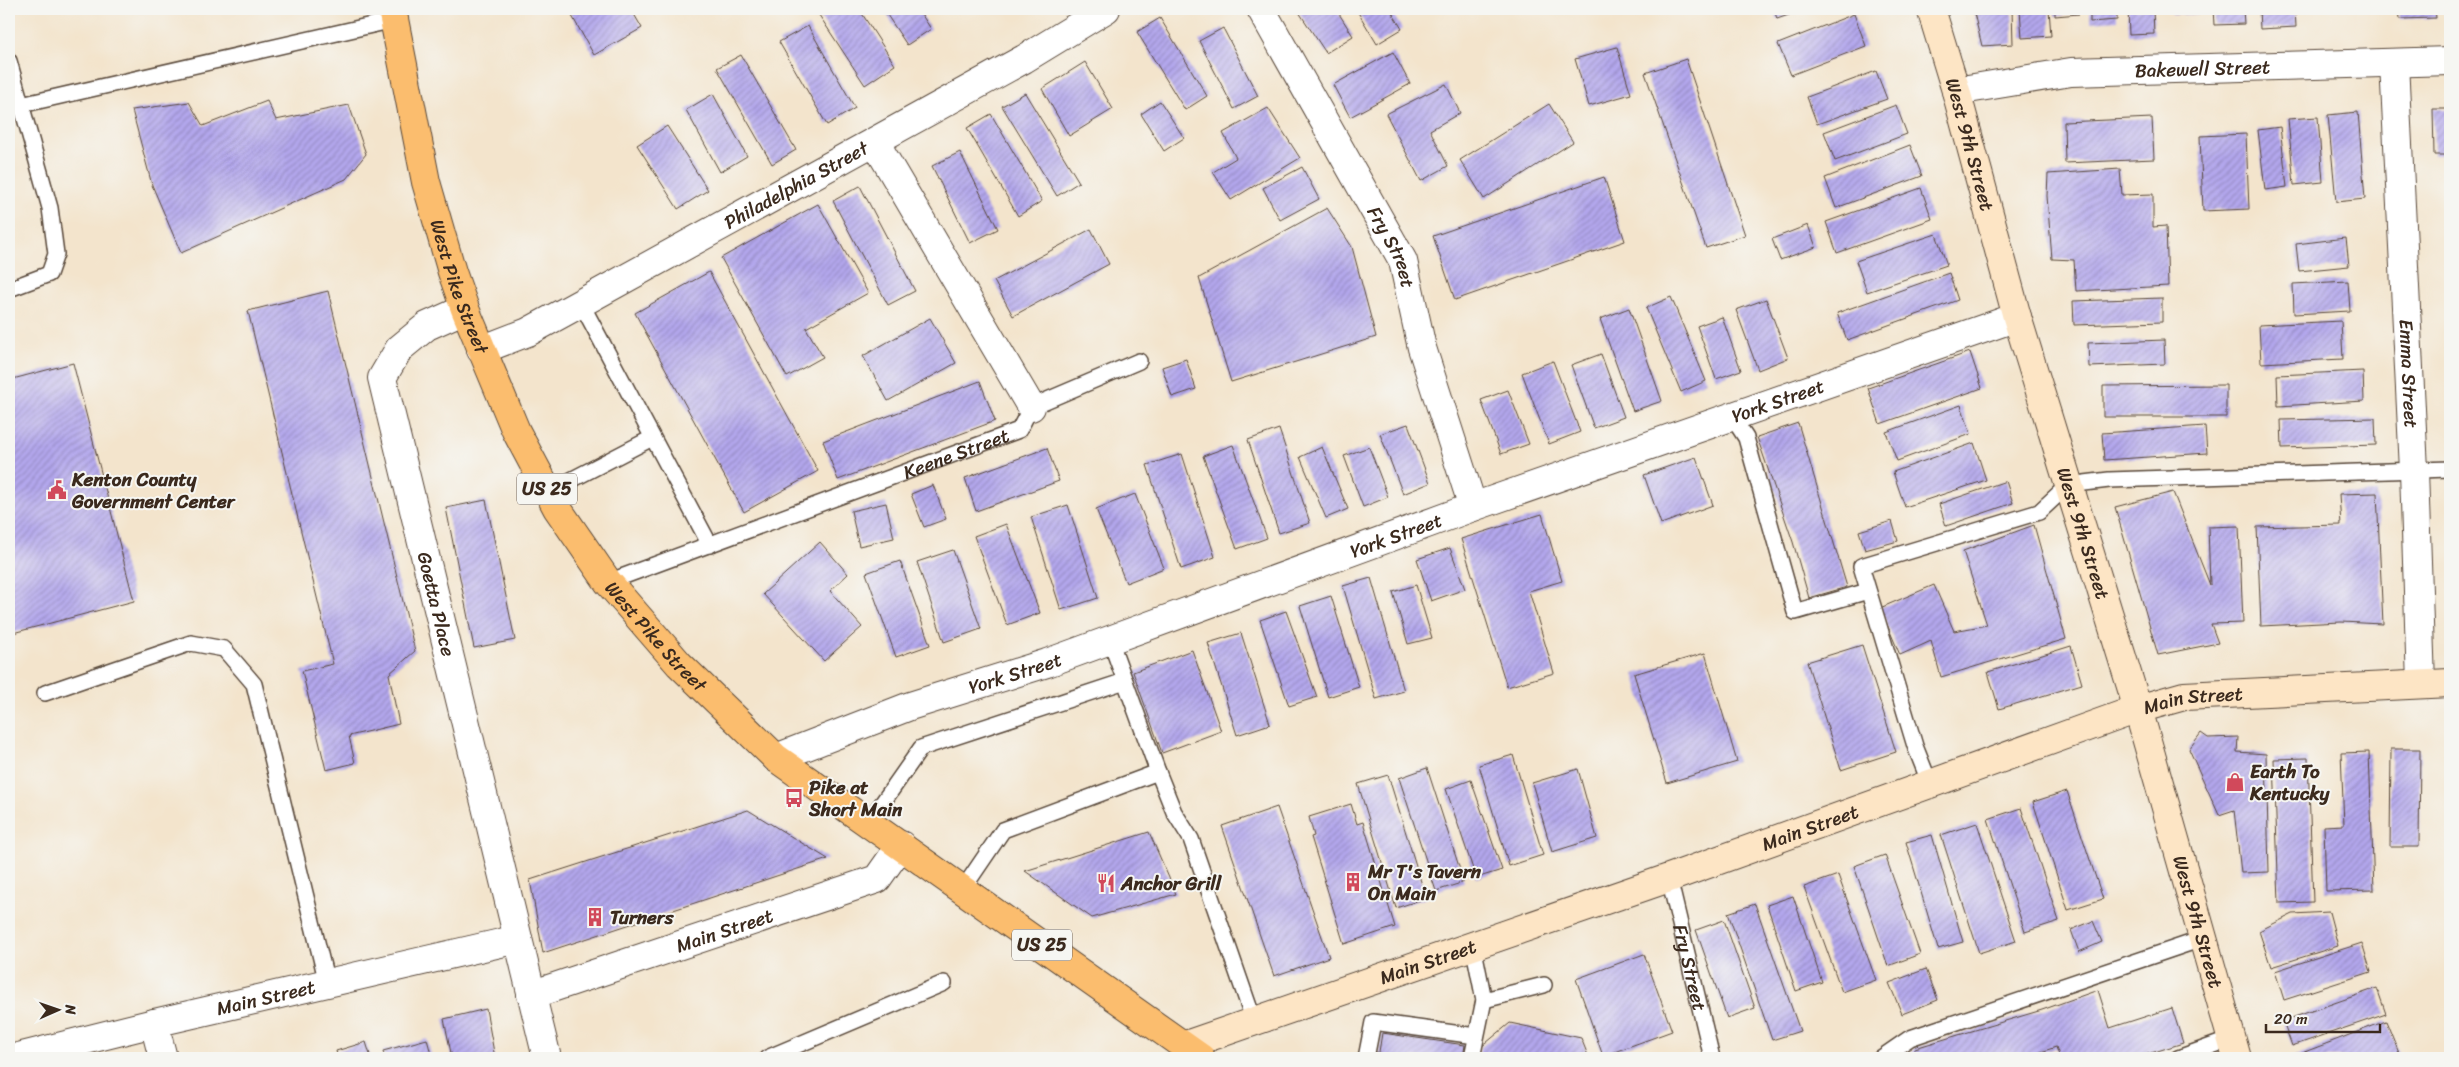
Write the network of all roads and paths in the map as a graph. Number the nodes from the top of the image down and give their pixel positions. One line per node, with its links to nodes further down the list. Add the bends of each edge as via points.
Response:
1 (1106, 9): 10 (street, Philadelphia Street)
2 (1261, 9): 24 (street, Fry Street, via 1403,261 1422,348)
3 (1931, 9): 8 (main road, West 9th Street)
4 (393, 14): 9 (lane); 13 (main road, West Pike Street / US 25, via 426,182)
5 (9, 61): 9 (lane)
6 (2450, 61): 7 (street, Bakewell Street)
7 (2394, 62): 8 (street, Bakewell Street, via 2071,72); 21 (street, Emma Street)
8 (1956, 91): 14 (main road, West 9th Street)
9 (21, 105): 11 (lane, via 50,208 56,254 49,274)
10 (876, 142): 12 (street, Philadelphia Street); 17 (street)
11 (9, 289)
12 (581, 304): 15 (street, Philadelphia Street, via 528,332); 19 (lane)
13 (465, 309): 15 (main road, West Pike Street / US 25); 41 (street, Goetta Place, via 427,326 399,348 382,378)
14 (2017, 317): 18 (street, York Street); 22 (main road, West 9th Street)
15 (481, 350): 23 (main road, West Pike Street / US 25, via 516,431)
16 (1139, 362): 17 (lane)
17 (1031, 407): 25 (lane, Keene Street, via 1019,430)
18 (1731, 415): 24 (street, York Street); 27 (lane, via 1746,438 1795,612)
19 (652, 438): 23 (lane); 25 (lane)
20 (2450, 469): 21 (lane)
21 (2414, 470): 22 (lane, via 2109,480); 31 (street, Emma Street)
22 (2068, 486): 27 (lane, via 2039,512 1861,566); 33 (main road, West 9th Street)
23 (548, 492): 26 (main road, West Pike Street / US 25)
24 (1473, 507): 28 (street, York Street)
25 (710, 545): 26 (lane, Keene Street)
26 (608, 582): 34 (main road, West Pike Street / US 25, via 679,664)
27 (1868, 591): 36 (lane, via 1915,746)
28 (1110, 640): 29 (lane); 34 (street, York Street, via 910,706)
29 (1125, 681): 35 (lane); 37 (lane, via 920,748)
30 (2450, 683): 31 (main road, Main Street / US 25)
31 (2421, 684): 33 (main road, Main Street / US 25, via 2184,696)
32 (45, 693): 44 (lane, via 191,643 224,650 254,684)
33 (2138, 709): 36 (main road, Main Street / US 25); 42 (main road, West 9th Street)
34 (776, 758): 37 (main road, West Pike Street / US 25)
35 (1158, 772): 40 (lane, via 1003,830); 49 (lane, via 1174,812 1191,839)
36 (1930, 784): 39 (main road, Main Street / US 25)
37 (869, 822): 38 (main road, West Pike Street / US 25)
38 (901, 845): 40 (main road, West Pike Street / US 25); 47 (street, Main Street, via 877,879)
39 (1669, 878): 43 (main road, Main Street / US 25); 60 (lane, Fry Street)
40 (963, 889): 53 (main road, West Pike Street / US 25)
41 (518, 939): 44 (street, Main Street); 47 (street, Goetta Place)
42 (2202, 939): 52 (main road, West 9th Street); 61 (lane, via 1910,1038)
43 (1473, 945): 48 (lane); 49 (main road, Main Street / US 25)
44 (327, 983): 50 (street, Main Street)
45 (944, 983): 57 (lane)
46 (1544, 985): 48 (lane)
47 (531, 995): 56 (street, Goetta Place)
48 (1484, 1000): 51 (lane)
49 (1254, 1021): 53 (main road, Main Street / US 25)
50 (154, 1023): 54 (street, Main Street); 55 (street)
51 (1476, 1036): 58 (lane, via 1425,1035 1372,1022); 59 (lane)
52 (2234, 1049): 62 (lane)
53 (1192, 1052)
54 (14, 1058)
55 (163, 1058)
56 (547, 1058)
57 (767, 1058)
58 (1366, 1058)
59 (1472, 1058)
60 (1712, 1058)
61 (1881, 1058)
62 (2178, 1058)

